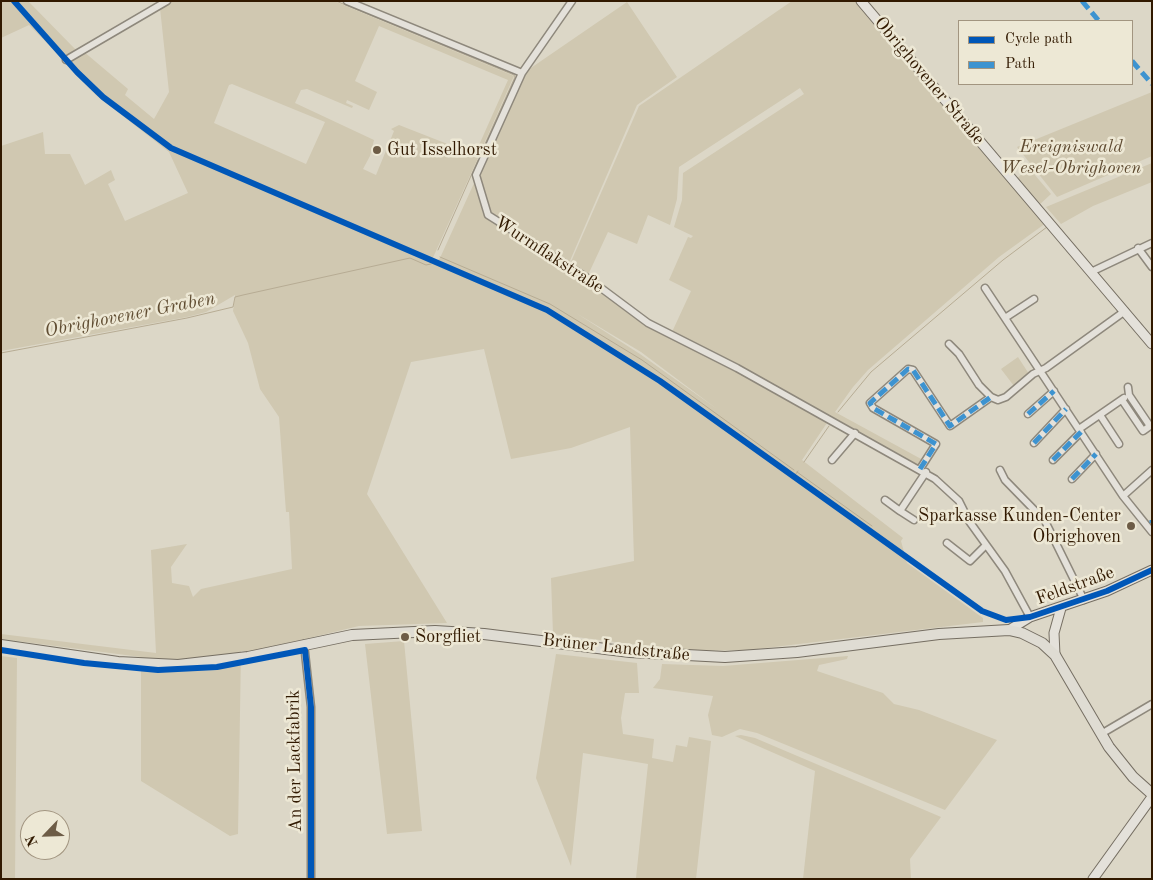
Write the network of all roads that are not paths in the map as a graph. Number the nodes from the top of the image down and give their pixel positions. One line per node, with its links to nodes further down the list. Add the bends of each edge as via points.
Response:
1 (166, 1): 5 (street)
2 (347, 1): 6 (street)
3 (572, 1): 6 (street, Wurmflakstraße)
4 (862, 1): 10 (street, Obrighovener Straße)
5 (66, 60)
6 (522, 73): 27 (street, Wurmflakstraße, via 476,175 484,210 589,279 648,323)
7 (1152, 243): 8 (street)
8 (1138, 248): 9 (street); 10 (street)
9 (1152, 267)
10 (1091, 272): 13 (street, Obrighovener Straße)
11 (985, 288): 14 (street)
12 (1034, 299): 14 (street)
13 (1125, 311): 16 (street, Obrighovener Straße); 17 (street)
14 (1005, 318): 17 (street)
15 (949, 344): 21 (street)
16 (1152, 344)
17 (1040, 371): 19 (street); 21 (street, via 1006,397 998,400)
18 (1128, 387): 20 (street)
19 (1054, 392): 23 (street); 24 (street)
20 (1129, 395): 22 (street); 22 (street, via 1150,426 1143,431)
21 (991, 397): 35 (street, via 950,426 913,370 908,369 870,403 873,408 936,444)
22 (1122, 400): 25 (street)
23 (1066, 409): 26 (street); 28 (street)
24 (1028, 414)
25 (1100, 415): 26 (street); 29 (street)
26 (1080, 430): 30 (street); 32 (street)
27 (855, 433): 31 (street); 35 (street, Wurmflakstraße)
28 (1034, 443)
29 (1119, 444)
30 (1096, 454): 36 (street); 37 (street)
31 (832, 460)
32 (1053, 460)
33 (1000, 470): 45 (street, via 1005,480 1045,521)
34 (1152, 470): 37 (street)
35 (923, 471): 39 (street); 43 (street, Wurmflakstraße, via 954,494)
36 (1072, 479)
37 (1123, 496): 41 (street)
38 (885, 500): 39 (street)
39 (900, 511): 40 (street)
40 (914, 520)
41 (1152, 532)
42 (947, 543): 43 (street, via 970,562)
43 (986, 545): 47 (street, Wurmflakstraße, via 1005,570)
44 (1152, 570): 45 (street, Feldstraße)
45 (1084, 600): 46 (street, Feldstraße)
46 (1061, 608): 47 (street, Feldstraße); 52 (street, Feldstraße, via 1054,633)
47 (1030, 617): 48 (street, Feldstraße); 49 (street, Feldstraße)
48 (1009, 630): 49 (main road, Brüner Landstraße); 50 (main road, Brüner Landstraße, via 940,634 797,652 726,657 638,653 434,631 372,633)
49 (1022, 633): 52 (main road, Brüner Landstraße, via 1042,643)
50 (304, 644): 51 (main road, Brüner Landstraße, via 219,662 178,665 118,662); 56 (street, An der Lackfabrik, via 311,707)
51 (1, 645)
52 (1055, 655): 54 (main road, Brüner Landstraße)
53 (1152, 704): 54 (street)
54 (1101, 734): 55 (main road, Brüner Landstraße, via 1128,771)
55 (1152, 796): 57 (street)
56 (311, 879)
57 (1093, 879)

